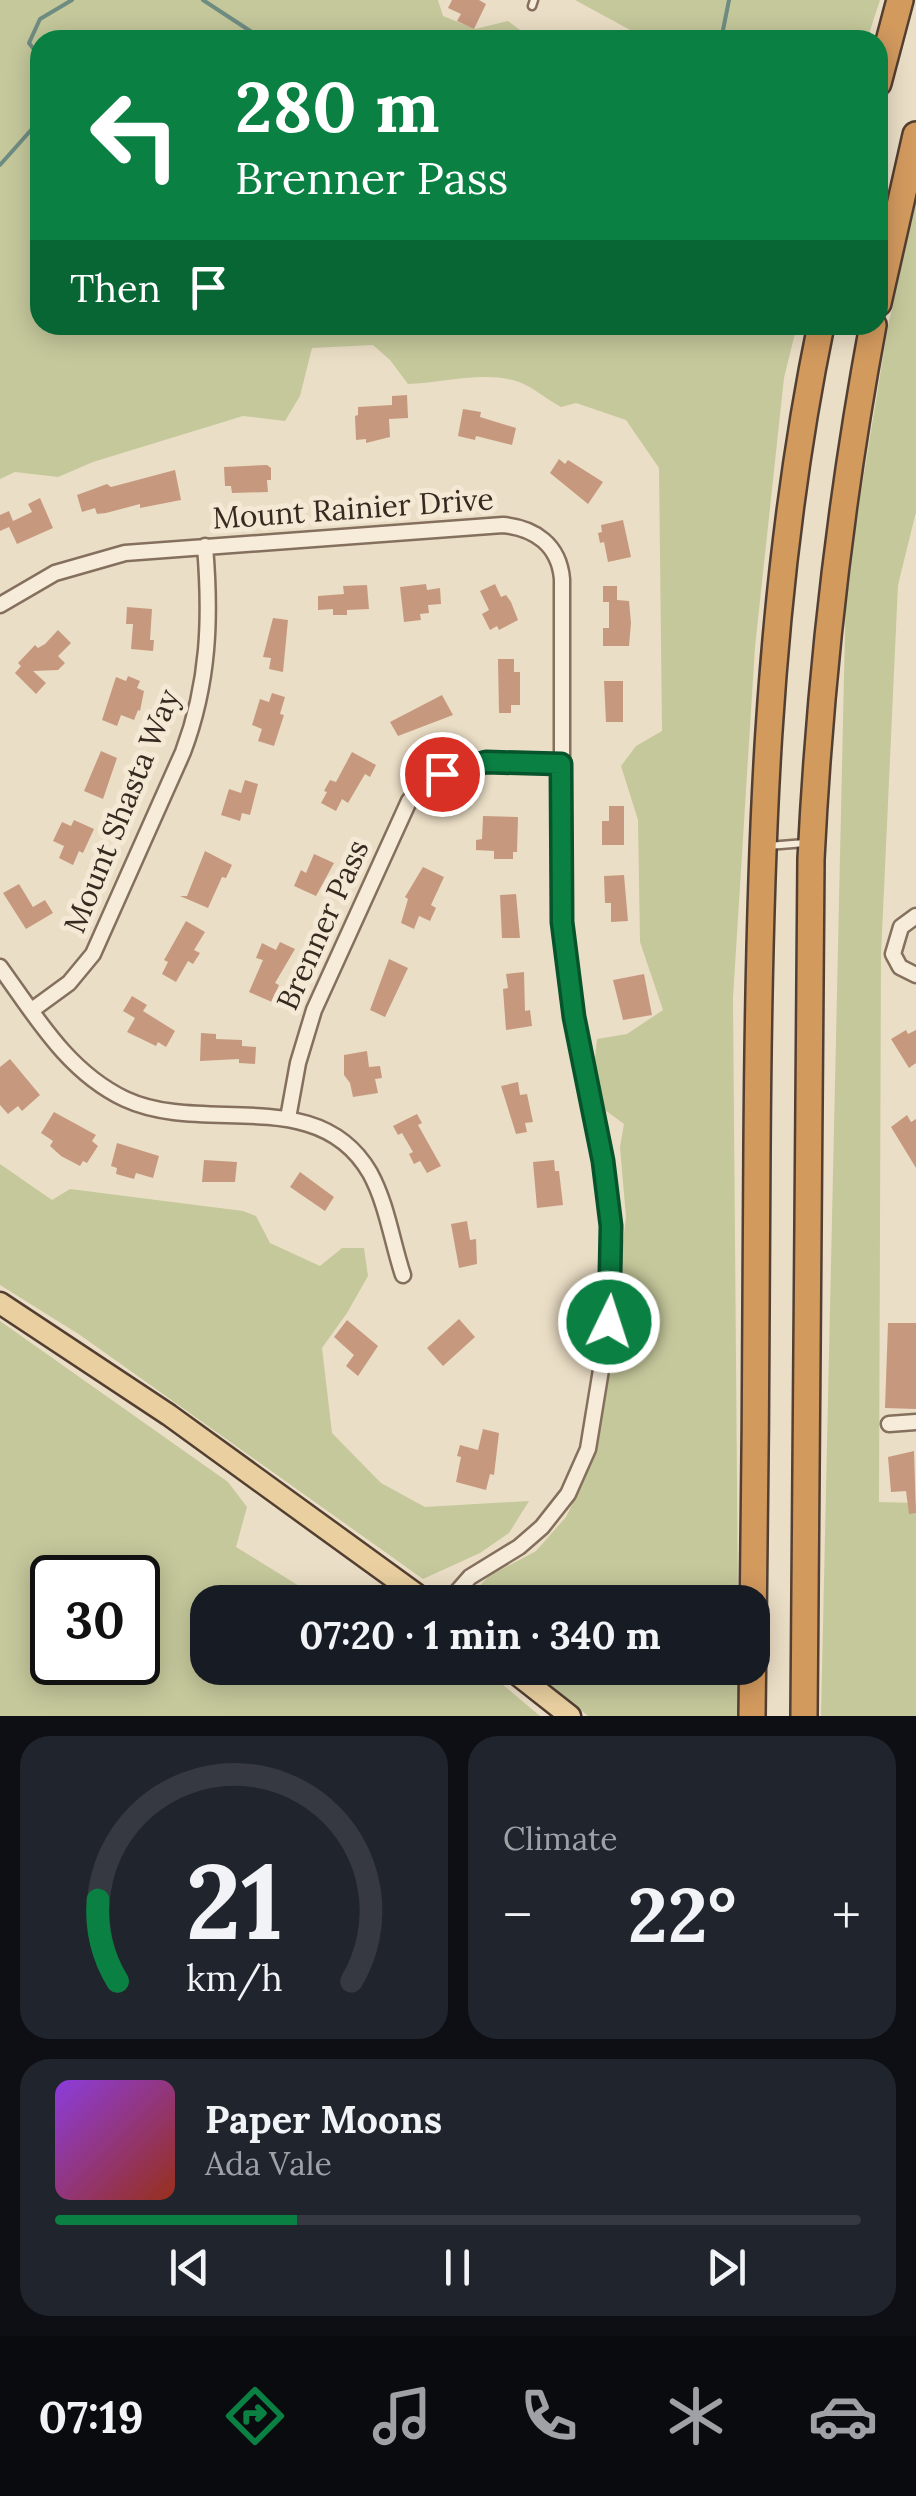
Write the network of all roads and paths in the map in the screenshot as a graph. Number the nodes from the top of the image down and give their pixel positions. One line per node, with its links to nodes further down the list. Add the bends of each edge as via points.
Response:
1 (900, 0): 2 (highway)
2 (888, 45)
3 (916, 136): 4 (highway)
4 (888, 259)
5 (819, 335): 11 (highway, via 783,565)
6 (871, 335): 10 (highway, via 832,580)
7 (204, 546): 8 (street, Mount Rainier Drive, via 82,563); 9 (street, Mount Rainier Drive, via 503,525 535,533 561,570); 15 (street, Mount Shasta Way, via 207,657 189,737 93,954 69,983)
8 (0, 605)
9 (561, 764): 16 (street, Brenner Pass, via 463,766 432,779 410,801 314,1010); 22 (street, Mount Rainier Drive, via 562,922 611,1226 609,1322 588,1448 568,1494 542,1527)
10 (812, 842): 11 (lane); 26 (highway)
11 (762, 846): 25 (highway)
12 (916, 916): 14 (street, via 901,927 893,954)
13 (0, 967): 15 (street)
14 (916, 975)
15 (32, 1010): 16 (street, via 73,1064 124,1098 176,1115)
16 (288, 1118): 17 (street, via 342,1140 364,1164)
17 (402, 1276)
18 (0, 1303): 21 (main road)
19 (916, 1422): 20 (street)
20 (889, 1424)
21 (403, 1585)
22 (463, 1585)
23 (531, 1685): 24 (main road)
24 (570, 1716)
25 (752, 1716)
26 (804, 1716)

